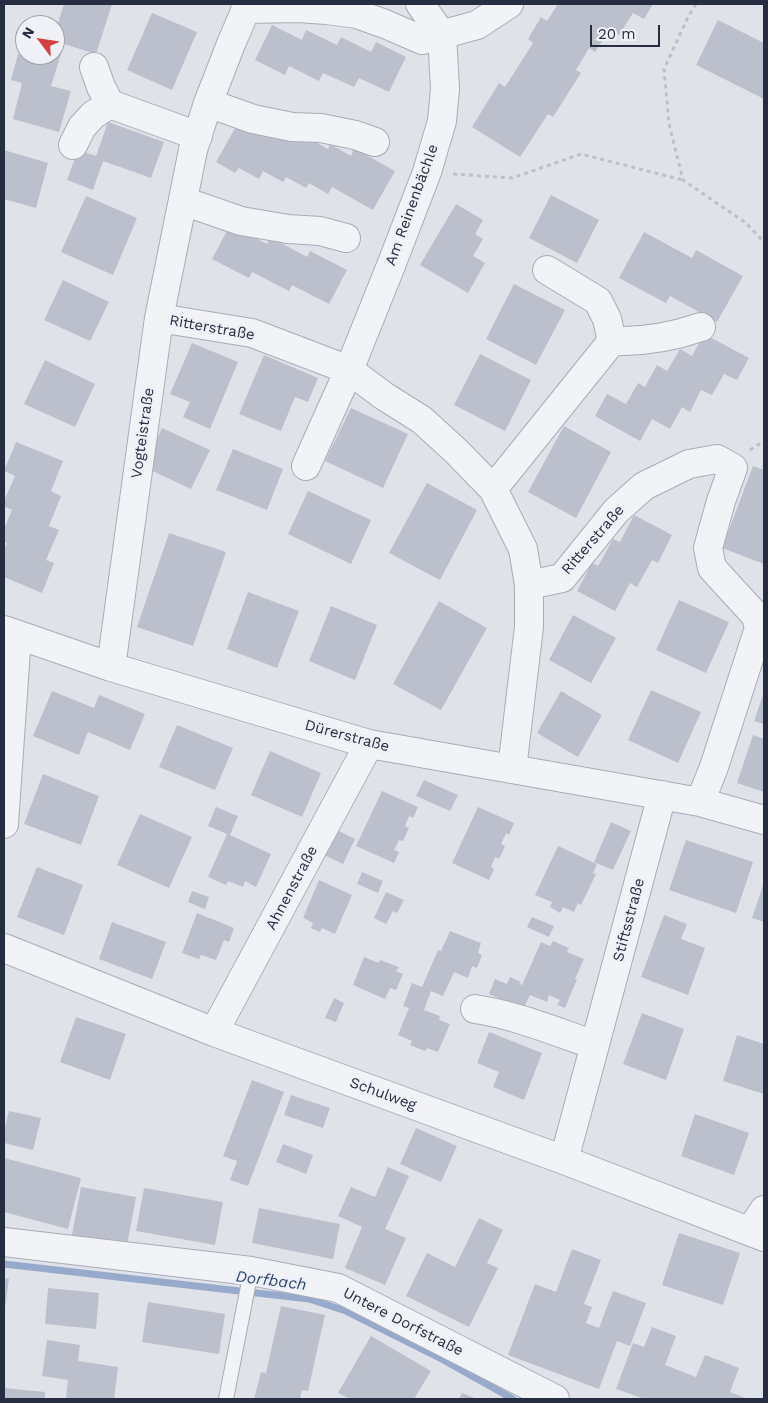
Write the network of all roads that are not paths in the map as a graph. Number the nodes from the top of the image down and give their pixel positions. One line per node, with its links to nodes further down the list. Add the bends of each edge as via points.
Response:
1 (420, 4): 4 (street)
2 (509, 4): 4 (street, via 477,25)
3 (247, 7): 4 (street, via 356,14 422,40); 6 (street, Vogteistraße)
4 (442, 35): 17 (street, Am Reinenbächle, via 445,89 442,120 427,172)
5 (94, 67): 7 (street)
6 (208, 103): 8 (street, Vogteistraße); 9 (street, via 253,119 292,127 321,128)
7 (110, 104): 8 (street); 10 (street, via 82,127)
8 (198, 136): 11 (street, Vogteistraße)
9 (375, 142)
10 (72, 146)
11 (183, 201): 12 (street, via 241,221 320,231); 14 (street, Vogteistraße)
12 (346, 238)
13 (547, 270): 16 (street, via 598,301 607,319)
14 (159, 318): 17 (street, Ritterstraße, via 252,333); 22 (street, Vogteistraße)
15 (701, 327): 16 (street, via 635,342)
16 (612, 342): 19 (street)
17 (349, 370): 18 (street); 19 (street, Ritterstraße, via 422,420)
18 (306, 466)
19 (494, 489): 20 (street, Ritterstraße, via 523,549)
20 (529, 585): 24 (street, Ritterstraße, via 529,627); 26 (street, Ritterstraße, via 562,578 616,511 644,486 689,464 717,460 733,468 708,548 712,568 756,616 758,628)
21 (10, 632): 22 (street, Dürerstraße); 28 (street)
22 (112, 666): 23 (street, Dürerstraße)
23 (369, 744): 24 (street, Dürerstraße); 31 (street, Ahnenstraße)
24 (512, 769): 25 (street, Dürerstraße)
25 (662, 795): 26 (street, Dürerstraße); 32 (street, Stiftsstraße)
26 (700, 802): 27 (street, Dürerstraße)
27 (764, 820)
28 (4, 824)
29 (4, 948): 31 (street, Schulweg)
30 (475, 1009): 32 (street)
31 (214, 1032): 33 (street, Schulweg)
32 (595, 1045): 33 (street, Stiftsstraße)
33 (564, 1160): 34 (street, Schulweg)
34 (760, 1226)
35 (4, 1242): 36 (street, Untere Dorfstraße)
36 (250, 1276): 37 (lane); 38 (street, Untere Dorfstraße, via 338,1288)
37 (226, 1399)
38 (555, 1399)

